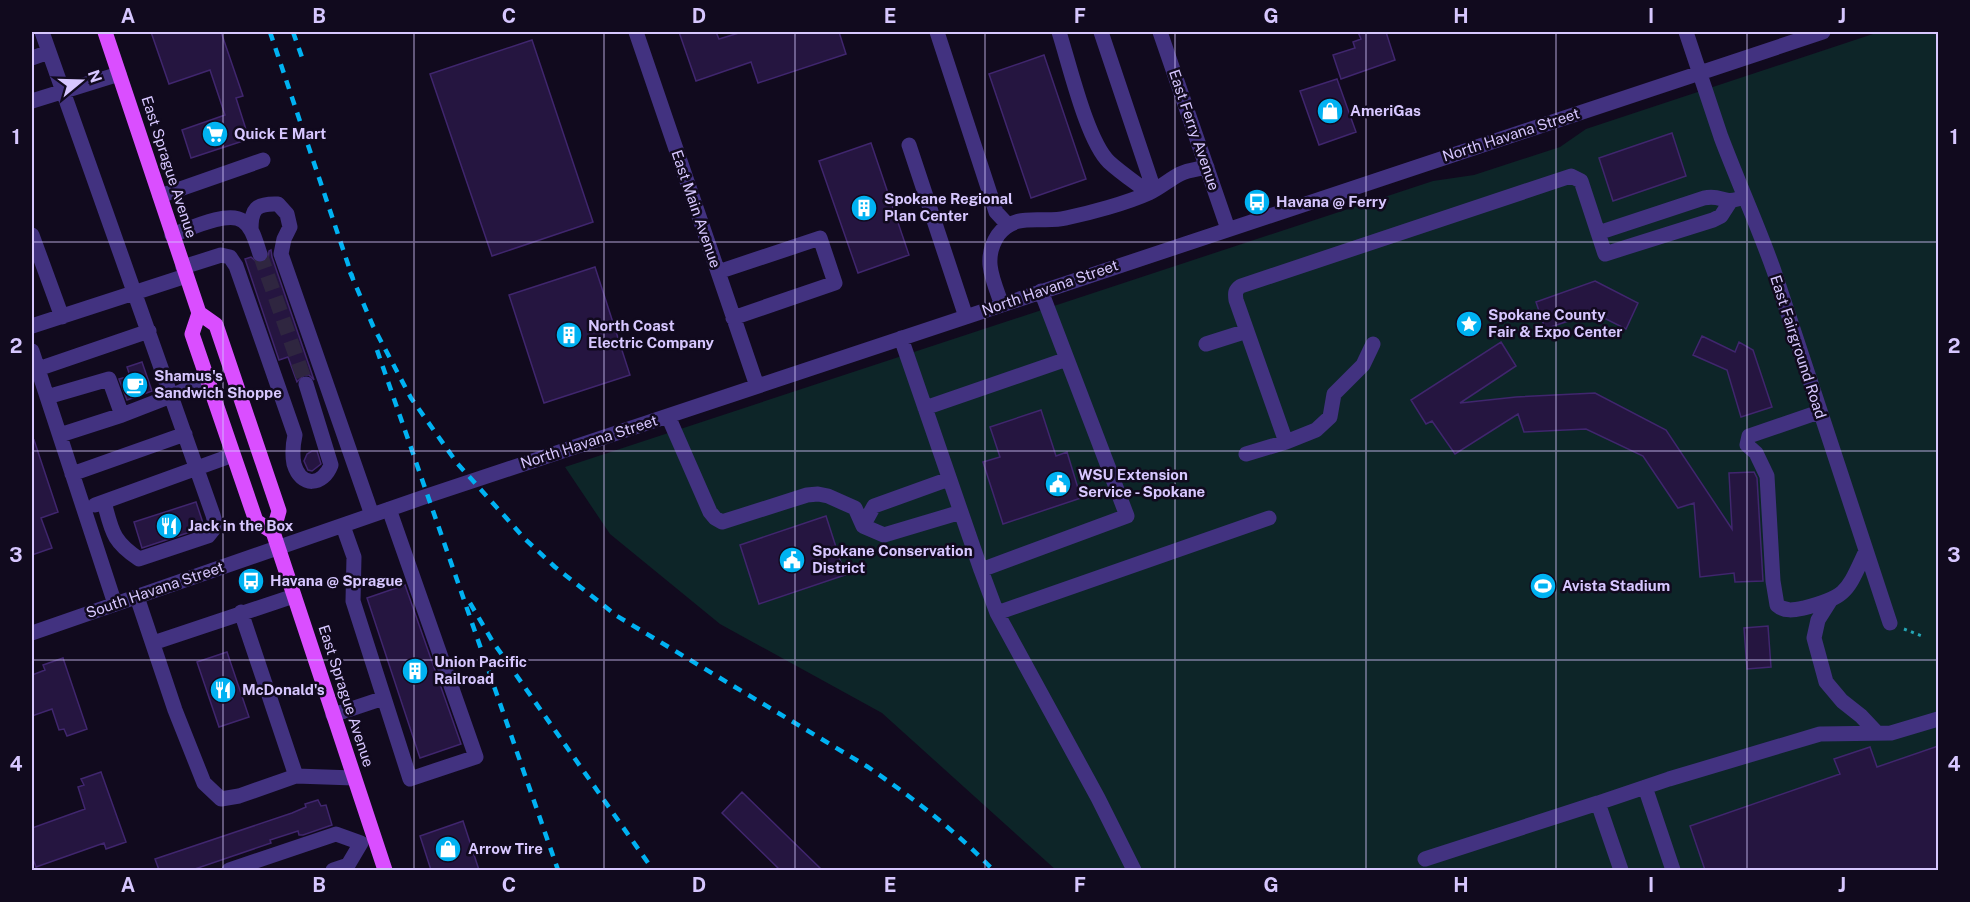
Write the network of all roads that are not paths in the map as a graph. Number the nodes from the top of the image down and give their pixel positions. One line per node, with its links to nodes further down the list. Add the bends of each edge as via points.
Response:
1 (42, 32): 10 (street)
2 (105, 32): 13 (main road, East Sprague Avenue)
3 (636, 32): 30 (street, East Main Avenue)
4 (937, 32): 22 (street, via 996,212)
5 (1059, 32): 19 (street, via 1100,151)
6 (1101, 32): 19 (street)
7 (1160, 32): 18 (street, East Ferry Avenue)
8 (1686, 32): 12 (street, East Fairground Road)
9 (1823, 32): 12 (street, North Havana Street)
10 (49, 52): 11 (street); 14 (street)
11 (32, 58)
12 (1700, 73): 21 (street, East Fairground Road); 23 (street, North Havana Street)
13 (119, 74): 14 (street); 20 (main road, East Sprague Avenue)
14 (62, 91): 15 (street); 32 (street)
15 (32, 101)
16 (909, 145): 36 (street)
17 (263, 160): 20 (street)
18 (1207, 167): 19 (street, via 1183,172); 23 (street, East Ferry Avenue)
19 (1151, 192): 22 (street, via 1082,215 1058,220 1020,219)
20 (160, 196): 27 (main road, East Sprague Avenue)
21 (1737, 199): 25 (street, via 1704,198); 25 (street, via 1713,220 1605,254); 53 (street, East Fairground Road, via 1757,224)
22 (1008, 225): 33 (street, via 999,234 988,258)
23 (1228, 228): 31 (street, North Havana Street)
24 (251, 230): 27 (street, via 243,220 229,216); 28 (street); 68 (street, via 255,208 278,204 287,214 290,227 281,254)
25 (1598, 233): 40 (street, via 1581,181 1565,177 1241,286 1235,294)
26 (32, 235): 35 (street)
27 (172, 235): 29 (main road, East Sprague Avenue)
28 (260, 254)
29 (185, 272): 32 (street); 34 (main road, East Sprague Avenue); 48 (street, via 221,255 230,257 236,266 295,435 294,465 300,477 318,481 328,474 331,465)
30 (718, 272): 37 (street, East Main Avenue); 37 (street, via 820,238 828,260 835,283)
31 (1041, 291): 33 (street, North Havana Street); 45 (street)
32 (135, 293): 35 (street); 39 (street)
33 (1002, 305): 36 (street, North Havana Street)
34 (200, 313): 47 (main road, East Sprague Avenue, via 192,334); 72 (main road, East Sprague Avenue, via 216,325 279,511)
35 (62, 317): 38 (street)
36 (966, 317): 41 (street, North Havana Street)
37 (734, 318): 49 (street, East Main Avenue)
38 (32, 326)
39 (149, 331): 46 (street); 50 (street)
40 (1247, 331): 42 (street); 58 (street)
41 (901, 338): 49 (street, North Havana Street); 52 (street)
42 (1206, 344)
43 (1373, 344): 58 (street, via 1364,365 1334,394 1330,417 1316,430)
44 (32, 351): 46 (street)
45 (1067, 359): 52 (street); 75 (street, via 1127,516)
46 (38, 369): 51 (street)
47 (207, 380): 50 (street); 60 (main road, East Sprague Avenue)
48 (306, 384)
49 (757, 386): 55 (street, North Havana Street)
50 (171, 396): 54 (street); 57 (street)
51 (47, 397): 54 (street, via 109,379); 56 (street)
52 (925, 408): 63 (street)
53 (1819, 412): 74 (street, East Fairground Road); 78 (street, via 1749,436 1747,445 1756,453 1767,476 1777,605 1794,610)
54 (122, 415): 56 (street)
55 (668, 416): 66 (street, North Havana Street); 71 (street, via 710,512 722,522 818,494 855,508)
56 (60, 435): 62 (street)
57 (185, 435): 61 (street); 62 (street)
58 (1286, 442): 59 (street)
59 (1246, 454)
60 (233, 455): 61 (street); 72 (main road, East Sprague Avenue, via 256,521)
61 (196, 468): 64 (street); 64 (street, via 216,526 208,536 139,559 112,535)
62 (72, 474): 65 (street)
63 (949, 479): 67 (street); 71 (street, via 874,506)
64 (104, 502): 65 (street)
65 (84, 509): 79 (street)
66 (389, 509): 68 (street, North Havana Street); 85 (street, via 476,757 410,779)
67 (961, 512): 71 (street, via 884,535); 75 (street)
68 (372, 515): 70 (street, North Havana Street)
69 (1269, 518): 81 (street)
70 (343, 525): 73 (street, North Havana Street); 85 (street, via 354,557 353,601)
71 (863, 526)
72 (273, 532): 73 (main road, East Sprague Avenue)
73 (278, 548): 76 (main road, East Sprague Avenue); 77 (street, South Havana Street)
74 (1866, 551): 78 (street, via 1846,590); 82 (street, East Fairground Road)
75 (981, 570): 81 (street)
76 (294, 596): 80 (street); 86 (main road, East Sprague Avenue)
77 (137, 597): 79 (street, South Havana Street); 84 (street)
78 (1830, 602): 88 (street, via 1818,620 1814,638 1826,682)
79 (115, 604): 83 (street, South Havana Street)
80 (242, 612): 84 (street); 89 (street)
81 (997, 613): 98 (street)
82 (1890, 623)
83 (32, 633)
84 (153, 643): 89 (street, via 204,783 220,799)
85 (384, 698): 86 (street)
86 (333, 715): 90 (main road, East Sprague Avenue)
87 (1938, 718): 88 (street, via 1891,733)
88 (1877, 733): 91 (street, via 1820,734)
89 (296, 776): 90 (street)
90 (354, 778): 93 (main road, East Sprague Avenue)
91 (1645, 787): 92 (street); 100 (street)
92 (1598, 803): 94 (street); 99 (street)
93 (368, 840): 95 (street, via 336,834); 96 (street, via 348,865); 97 (main road, East Sprague Avenue)
94 (1425, 859)
95 (229, 870)
96 (333, 870)
97 (385, 870)
98 (1134, 870)
99 (1621, 870)
100 (1672, 870)

